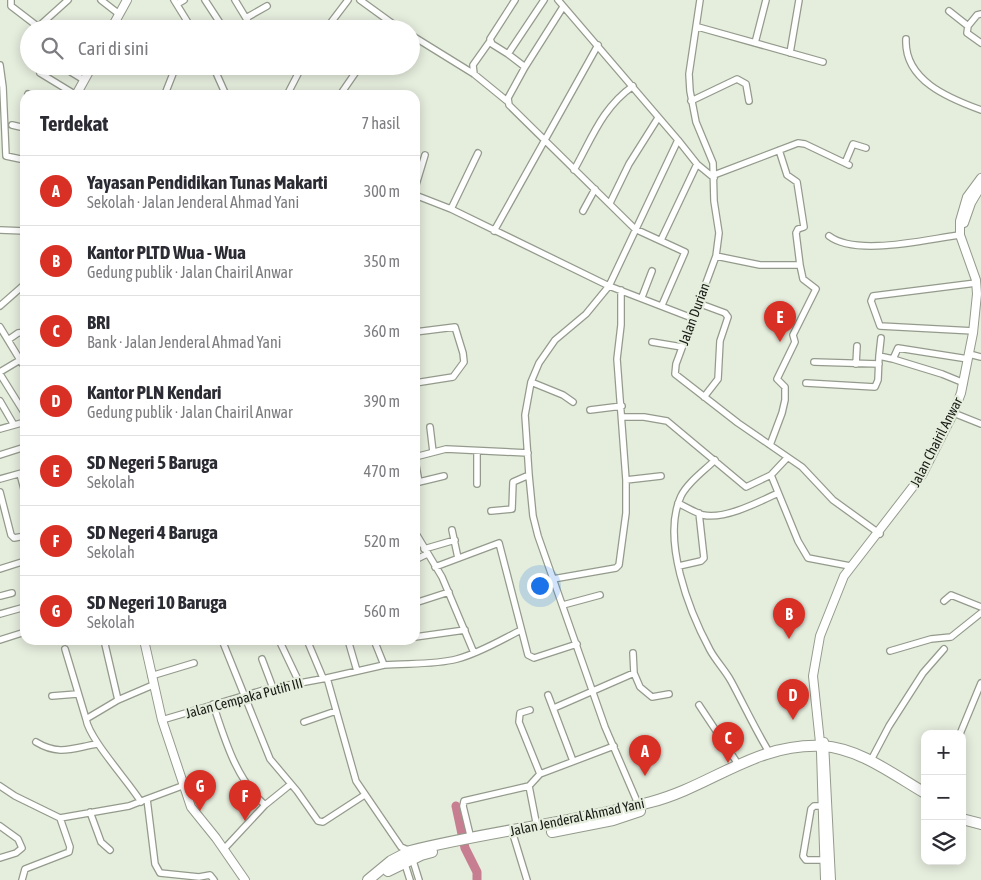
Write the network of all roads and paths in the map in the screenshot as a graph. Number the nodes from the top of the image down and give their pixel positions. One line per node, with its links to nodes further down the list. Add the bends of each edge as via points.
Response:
1 (11, 0): 23 (street, via 11,6)
2 (68, 0): 24 (street)
3 (101, 0): 20 (street)
4 (127, 0): 20 (main road)
5 (184, 0): 16 (street)
6 (206, 0): 27 (street)
7 (235, 0): 22 (street)
8 (348, 0): 28 (street)
9 (360, 0): 29 (street)
10 (514, 0): 34 (street, via 490,36)
11 (544, 0): 39 (street)
12 (558, 0): 18 (street)
13 (700, 0): 31 (street, Jalan Durian)
14 (766, 0): 35 (street)
15 (799, 0): 38 (street)
16 (175, 2): 26 (street)
17 (267, 6): 22 (street)
18 (564, 7): 37 (street); 42 (street)
19 (949, 11): 30 (street)
20 (119, 14): 25 (main road)
21 (981, 14): 30 (street)
22 (246, 18)
23 (29, 20)
24 (48, 20)
25 (116, 20)
26 (186, 20)
27 (218, 20)
28 (333, 20)
29 (388, 20)
30 (968, 26): 36 (street, via 967,33)
31 (698, 27): 35 (street); 59 (street, Jalan Durian, via 689,74)
32 (906, 39): 62 (street, via 906,55 914,72 952,98)
33 (420, 41): 43 (street)
34 (490, 41): 39 (street); 43 (street, via 473,65)
35 (755, 43): 38 (street)
36 (981, 43)
37 (598, 46): 52 (street); 66 (street)
38 (790, 53): 40 (street)
39 (508, 54): 42 (street)
40 (823, 62)
41 (0, 65): 72 (street, via 4,87 6,156)
42 (525, 67): 61 (street)
43 (474, 74): 61 (street)
44 (45, 75): 53 (street)
45 (76, 75): 51 (street)
46 (87, 75): 51 (main road)
47 (172, 75): 55 (street)
48 (217, 75): 56 (street)
49 (297, 75): 57 (street)
50 (354, 75): 58 (street)
51 (84, 80): 54 (main road)
52 (633, 86): 63 (street); 74 (street, via 606,110)
53 (68, 90)
54 (79, 90)
55 (167, 90)
56 (224, 90)
57 (290, 90)
58 (343, 90)
59 (691, 101): 60 (street, via 735,79 746,84); 76 (street, Jalan Durian)
60 (749, 101)
61 (507, 102): 66 (street)
62 (981, 110)
63 (658, 118): 67 (street); 81 (street, via 629,164)
64 (12, 125): 65 (street)
65 (20, 127)
66 (544, 140): 74 (street); 87 (street)
67 (678, 140): 73 (street); 84 (street)
68 (866, 148): 69 (street, via 853,144 847,164 804,144)
69 (779, 150): 76 (street); 92 (street, via 787,175 798,182 804,227 796,233)
70 (478, 152): 82 (street)
71 (425, 155): 75 (street)
72 (20, 159)
73 (698, 164): 76 (street); 90 (street)
74 (574, 170): 79 (street)
75 (420, 172)
76 (714, 176): 91 (street, Jalan Durian, via 719,229)
77 (981, 178): 88 (main road, Jalan Chairil Anwar, via 964,203)
78 (981, 186): 98 (main road, via 971,203 964,229)
79 (594, 189): 81 (street); 83 (street)
80 (420, 197): 82 (street)
81 (610, 203): 84 (street)
82 (451, 209): 87 (street)
83 (583, 211)
84 (635, 229): 90 (street); 95 (street)
85 (0, 230): 86 (street)
86 (20, 231)
87 (494, 231): 95 (street)
88 (960, 235): 89 (street, via 867,246 845,244); 94 (main road, Jalan Chairil Anwar)
89 (829, 236)
90 (661, 240): 102 (street, via 686,254)
91 (716, 256): 92 (street, via 760,265); 100 (street, Jalan Durian)
92 (800, 265): 140 (street, via 804,279 816,289 792,335 795,342 777,379 785,387 785,400)
93 (652, 271): 99 (street)
94 (976, 284): 107 (main road, Jalan Chairil Anwar); 107 (street, via 873,296 871,301 880,326)
95 (609, 286): 97 (street); 124 (street, via 586,314 555,340)
96 (20, 288): 103 (street)
97 (621, 290): 99 (street); 131 (street, via 617,349)
98 (981, 293)
99 (642, 297): 102 (street)
100 (698, 303): 104 (street, Jalan Durian); 127 (street, via 728,317 720,341 718,379)
101 (981, 303): 115 (main road, Jalan Chairil Anwar)
102 (662, 305): 104 (street)
103 (0, 306)
104 (692, 318): 113 (street, Jalan Durian)
105 (0, 327): 110 (street)
106 (420, 331): 123 (street, via 455,327 464,362 453,377)
107 (974, 331): 115 (main road, Jalan Chairil Anwar)
108 (20, 333): 110 (street)
109 (880, 338): 114 (street)
110 (8, 340): 118 (street)
111 (652, 342): 113 (street)
112 (857, 346): 120 (street)
113 (682, 347): 127 (street, Jalan Durian, via 675,374)
114 (880, 356): 117 (street); 121 (street)
115 (970, 357): 116 (street); 117 (street, via 898,348); 126 (main road, Jalan Chairil Anwar); 133 (main road, Jalan Chairil Anwar)
116 (981, 357)
117 (893, 359): 126 (street)
118 (20, 360): 122 (street)
119 (814, 362): 120 (street)
120 (856, 364): 121 (street)
121 (879, 364): 125 (street, via 877,385 873,388)
122 (0, 373): 130 (street)
123 (420, 382)
124 (531, 382): 129 (street); 144 (street, via 525,415)
125 (806, 383)
126 (964, 383): 164 (main road, Jalan Chairil Anwar, via 953,414 922,475)
127 (704, 397): 140 (street, Jalan Durian)
128 (0, 401): 137 (street)
129 (573, 402)
130 (20, 406)
131 (622, 406): 132 (street); 134 (street)
132 (590, 410)
133 (956, 414): 136 (street); 164 (main road, Jalan Chairil Anwar, via 918,486)
134 (623, 417): 148 (street, via 667,421); 155 (street)
135 (20, 423): 137 (street)
136 (981, 424)
137 (14, 425): 139 (street)
138 (430, 427): 143 (street)
139 (0, 429)
140 (770, 445): 147 (street, Jalan Durian)
141 (20, 449): 145 (street)
142 (477, 451): 143 (street, via 446,449); 144 (street); 157 (street)
143 (433, 452): 146 (street)
144 (528, 453): 150 (street)
145 (0, 455)
146 (420, 457)
147 (787, 458): 151 (street); 164 (street, Jalan Durian, via 806,471 832,500)
148 (715, 460): 151 (street, via 743,487); 160 (street, via 684,491)
149 (20, 474): 154 (street)
150 (529, 475): 161 (street, via 513,482 512,509); 176 (street, via 536,526)
151 (771, 475): 159 (street)
152 (444, 476): 156 (street)
153 (661, 476): 155 (street)
154 (0, 479)
155 (626, 480): 176 (street, via 625,522 618,566)
156 (420, 481)
157 (476, 484)
158 (0, 492): 165 (street, via 8,525 14,538)
159 (778, 493): 162 (street, via 737,510 713,515); 173 (street, via 808,558)
160 (678, 503): 162 (street); 172 (street, via 675,528)
161 (491, 511)
162 (699, 513): 172 (street, via 704,558)
163 (452, 530): 166 (street)
164 (878, 533): 173 (main road, Jalan Chairil Anwar); 216 (main road, Jalan Chairil Anwar, via 850,571 834,604 819,655)
165 (20, 537)
166 (455, 540): 168 (street); 170 (street)
167 (420, 542): 168 (street)
168 (425, 551): 169 (street); 174 (street)
169 (420, 556)
170 (458, 558): 174 (street); 189 (street, via 500,544)
171 (20, 563): 175 (street)
172 (679, 566): 239 (street, via 688,603 709,648 731,681)
173 (850, 566): 216 (main road, Jalan Chairil Anwar, via 823,625 814,667)
174 (435, 567): 177 (street)
175 (0, 569)
176 (553, 579): 183 (street)
177 (449, 592): 181 (street); 188 (street)
178 (12, 593): 180 (street)
179 (600, 595): 183 (street)
180 (0, 596)
181 (420, 601)
182 (944, 601): 184 (street, via 951,595)
183 (563, 605): 193 (street)
184 (981, 607)
185 (20, 608): 187 (street)
186 (981, 613): 203 (street, via 950,637 930,638)
187 (0, 614)
188 (465, 630): 191 (street); 204 (street)
189 (521, 630): 193 (street, via 526,650 532,658); 204 (street, Jalan Cempaka Putih III)
190 (20, 634): 192 (street)
191 (420, 636)
192 (0, 640)
193 (577, 644): 218 (street)
194 (105, 645): 225 (street)
195 (145, 645): 211 (main road)
196 (224, 645): 222 (street)
197 (281, 645): 213 (street)
198 (309, 645): 212 (street)
199 (349, 645): 209 (street)
200 (376, 645): 208 (street)
201 (65, 649): 220 (street)
202 (944, 649): 241 (street, via 923,673)
203 (890, 651)
204 (474, 653): 208 (street, Jalan Cempaka Putih III, via 457,659)
205 (633, 653): 210 (street)
206 (262, 659): 217 (street)
207 (194, 663): 211 (street)
208 (384, 665): 209 (street, Jalan Cempaka Putih III)
209 (357, 671): 212 (street, Jalan Cempaka Putih III)
210 (634, 673): 218 (street); 221 (street, via 640,687 652,697)
211 (151, 676): 215 (main road)
212 (325, 678): 213 (street, Jalan Cempaka Putih III); 230 (street)
213 (298, 682): 217 (street, Jalan Cempaka Putih III)
214 (981, 683): 219 (street)
215 (153, 685): 225 (street); 232 (main road)
216 (815, 686): 238 (main road, Jalan Chairil Anwar)
217 (272, 688): 222 (street, Jalan Cempaka Putih III)
218 (592, 691): 228 (street); 237 (street)
219 (980, 691): 234 (street)
220 (77, 694): 224 (street); 231 (street)
221 (669, 694)
222 (245, 695): 226 (street, Jalan Cempaka Putih III); 244 (street, via 270,759)
223 (548, 695): 228 (street)
224 (52, 696)
225 (118, 700): 231 (street)
226 (213, 704): 232 (street, Jalan Cempaka Putih III); 252 (street, via 238,771)
227 (699, 705): 242 (street)
228 (554, 708): 240 (street)
229 (530, 710): 243 (street, via 520,713 519,722)
230 (336, 711): 233 (street); 249 (street, via 354,776)
231 (86, 720): 236 (street)
232 (162, 720): 245 (main road)
233 (304, 722)
234 (962, 730)
235 (36, 742): 236 (street, via 49,750 59,751)
236 (97, 744): 251 (street)
237 (614, 746): 240 (street); 254 (street)
238 (823, 749): 239 (highway, Jalan Jenderal Ahmad Yani, via 789,747); 241 (highway, Jalan Jenderal Ahmad Yani, via 838,749); 250 (highway, Jalan Jenderal Ahmad Yani, via 856,760); 253 (main road); 254 (highway, Jalan Jenderal Ahmad Yani, via 777,754 684,796); 279 (main road)
239 (769, 752): 242 (highway, Jalan Jenderal Ahmad Yani)
240 (573, 761): 243 (street)
241 (870, 762): 248 (highway, Jalan Jenderal Ahmad Yani)
242 (738, 764): 254 (highway, Jalan Jenderal Ahmad Yani)
243 (540, 774): 246 (street)
244 (291, 784): 249 (street, via 320,823); 252 (street)
245 (182, 786): 251 (street); 265 (main road, via 195,814)
246 (529, 786): 262 (street); 264 (street, via 464,801)
247 (0, 787): 257 (street)
248 (921, 791)
249 (364, 796): 267 (street)
250 (921, 797)
251 (144, 801): 255 (street); 271 (street, via 155,864 160,873 210,875)
252 (265, 805): 265 (street)
253 (822, 806): 269 (main road); 269 (street, via 811,809 803,856 806,860)
254 (640, 808): 262 (highway, Jalan Jenderal Ahmad Yani); 263 (highway, Jalan Jenderal Ahmad Yani, via 588,826)
255 (90, 812): 257 (street); 266 (street, via 101,842)
256 (966, 814): 258 (highway)
257 (60, 818): 270 (street, via 69,852 25,869)
258 (981, 818)
259 (966, 820): 260 (highway)
260 (981, 824)
261 (0, 826): 268 (street, via 14,835 22,848)
262 (537, 827): 263 (highway, Jalan Jenderal Ahmad Yani)
263 (513, 834): 264 (highway, Jalan Jenderal Ahmad Yani); 277 (street)
264 (464, 842): 267 (highway, Jalan Jenderal Ahmad Yani)
265 (224, 849): 272 (main road)
266 (110, 850)
267 (406, 854): 273 (highway, Jalan Jenderal Ahmad Yani); 274 (highway, Jalan Jenderal Ahmad Yani); 275 (street); 276 (street)
268 (0, 858)
269 (824, 860): 278 (main road)
270 (22, 880)
271 (214, 880)
272 (245, 880)
273 (368, 880)
274 (375, 880)
275 (410, 880)
276 (419, 880)
277 (527, 880)
278 (825, 880)
279 (831, 880)

